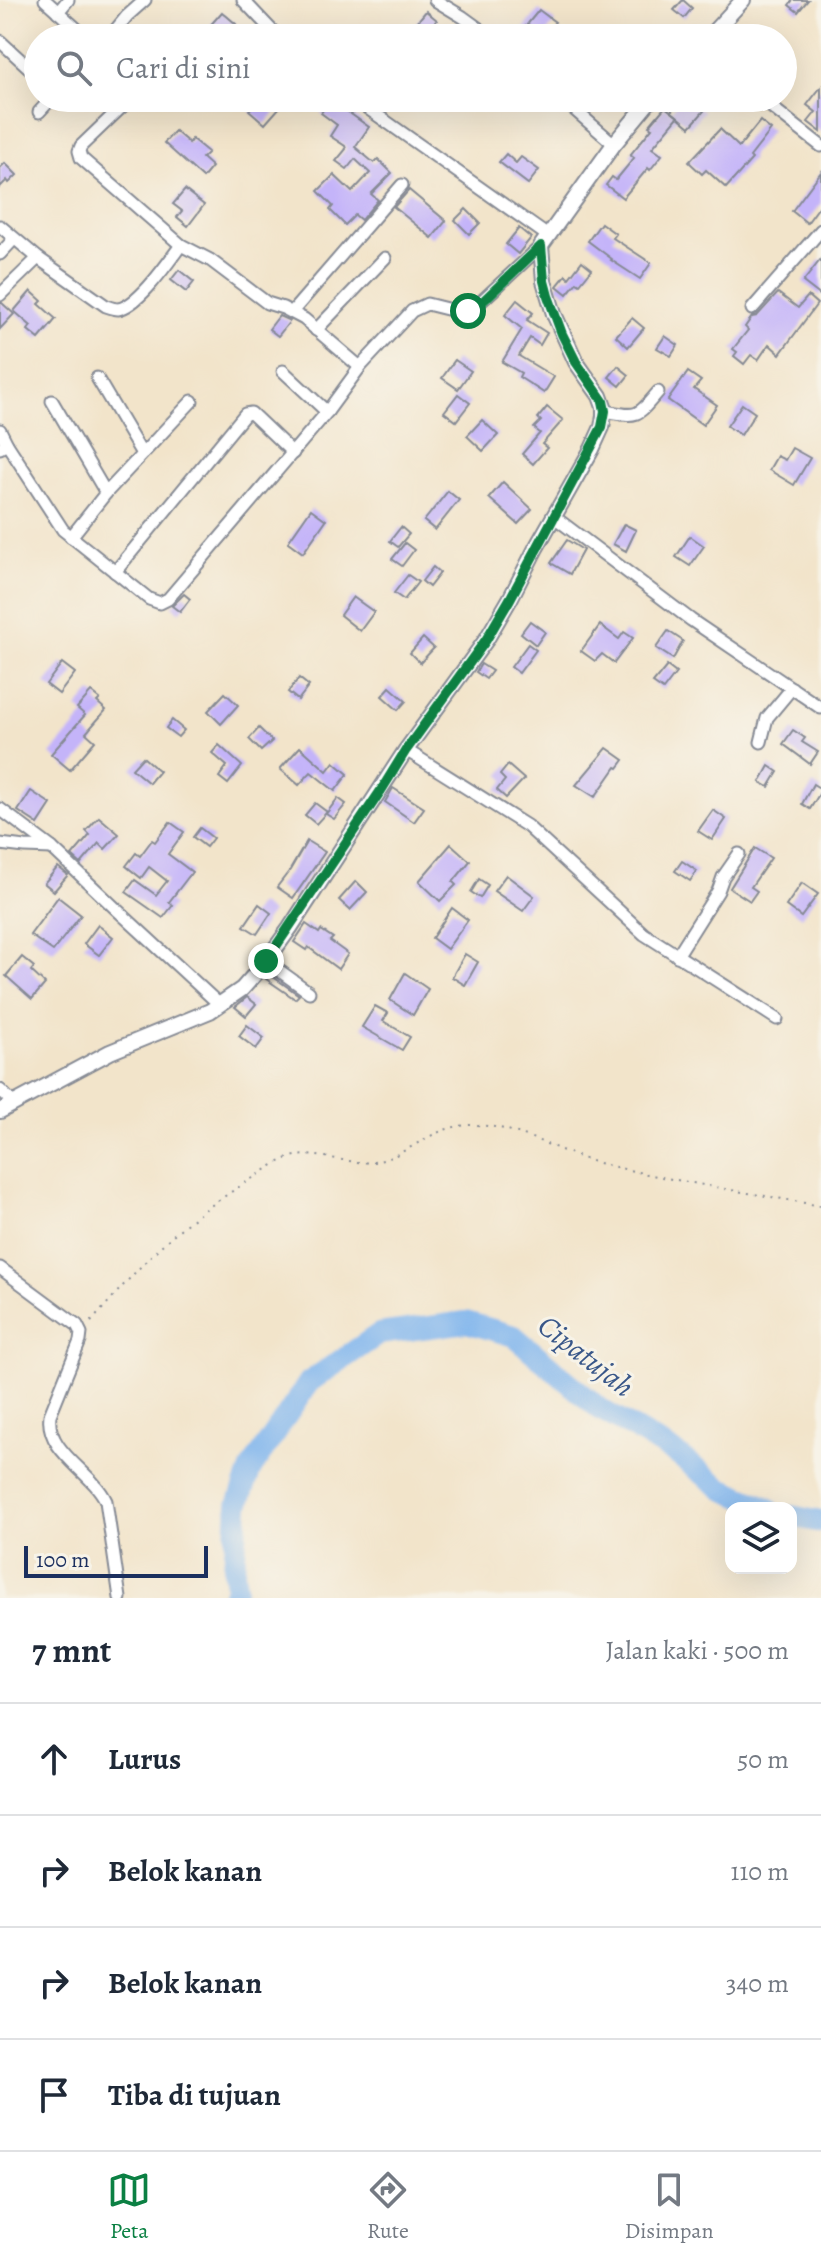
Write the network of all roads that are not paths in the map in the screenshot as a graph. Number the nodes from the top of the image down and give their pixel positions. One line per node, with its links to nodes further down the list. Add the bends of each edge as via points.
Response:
1 (45, 0): 7 (street)
2 (68, 0): 7 (street)
3 (145, 0): 9 (street)
4 (243, 0): 10 (street)
5 (435, 0): 11 (street)
6 (743, 0): 12 (street)
7 (58, 12): 8 (street)
8 (71, 24)
9 (120, 24)
10 (266, 24)
11 (473, 24)
12 (721, 24)
13 (0, 41): 14 (street)
14 (24, 63)
15 (116, 112): 27 (street, via 84,143 79,155)
16 (372, 112): 26 (street)
17 (577, 112): 20 (street)
18 (640, 112): 20 (street)
19 (778, 112): 21 (street)
20 (614, 144): 26 (street)
21 (821, 146)
22 (402, 185): 33 (street)
23 (0, 226): 25 (street)
24 (821, 230): 32 (street)
25 (14, 239): 28 (street); 29 (street)
26 (545, 241): 35 (street, via 473,309 459,312 427,304 412,311); 41 (street, via 544,281 554,314)
27 (181, 245): 29 (street, via 146,289 119,309 106,306); 33 (street, via 267,303)
28 (0, 254)
29 (38, 258): 31 (street)
30 (385, 258): 34 (street)
31 (0, 295)
32 (752, 309)
33 (292, 312): 34 (street)
34 (316, 330): 35 (street)
35 (360, 367): 42 (street)
36 (283, 371): 42 (street)
37 (97, 378): 46 (street)
38 (658, 392): 41 (street, via 635,415)
39 (52, 401): 47 (street)
40 (192, 401): 46 (street)
41 (605, 411): 48 (street, via 592,449)
42 (327, 412): 45 (street)
43 (0, 430): 44 (street)
44 (3, 446): 49 (street)
45 (293, 453): 50 (street, via 168,599 149,599); 50 (street, via 251,413 245,414)
46 (142, 454): 47 (street)
47 (106, 493): 49 (street)
48 (553, 516): 51 (street); 54 (street, via 486,640)
49 (71, 537): 50 (street)
50 (115, 572)
51 (792, 688): 52 (street); 53 (street, via 767,718)
52 (821, 708)
53 (761, 742)
54 (406, 750): 59 (street, via 527,826 619,913); 60 (street)
55 (0, 809): 57 (street)
56 (0, 844): 57 (street)
57 (52, 848): 62 (street)
58 (739, 854): 59 (street)
59 (677, 956): 63 (street)
60 (266, 961): 61 (street); 62 (street)
61 (309, 992)
62 (220, 1005): 65 (street, via 110,1052)
63 (777, 1019)
64 (0, 1090): 65 (street)
65 (6, 1107)
66 (0, 1268): 67 (street, via 81,1333 49,1428 106,1501)
67 (120, 1598)

